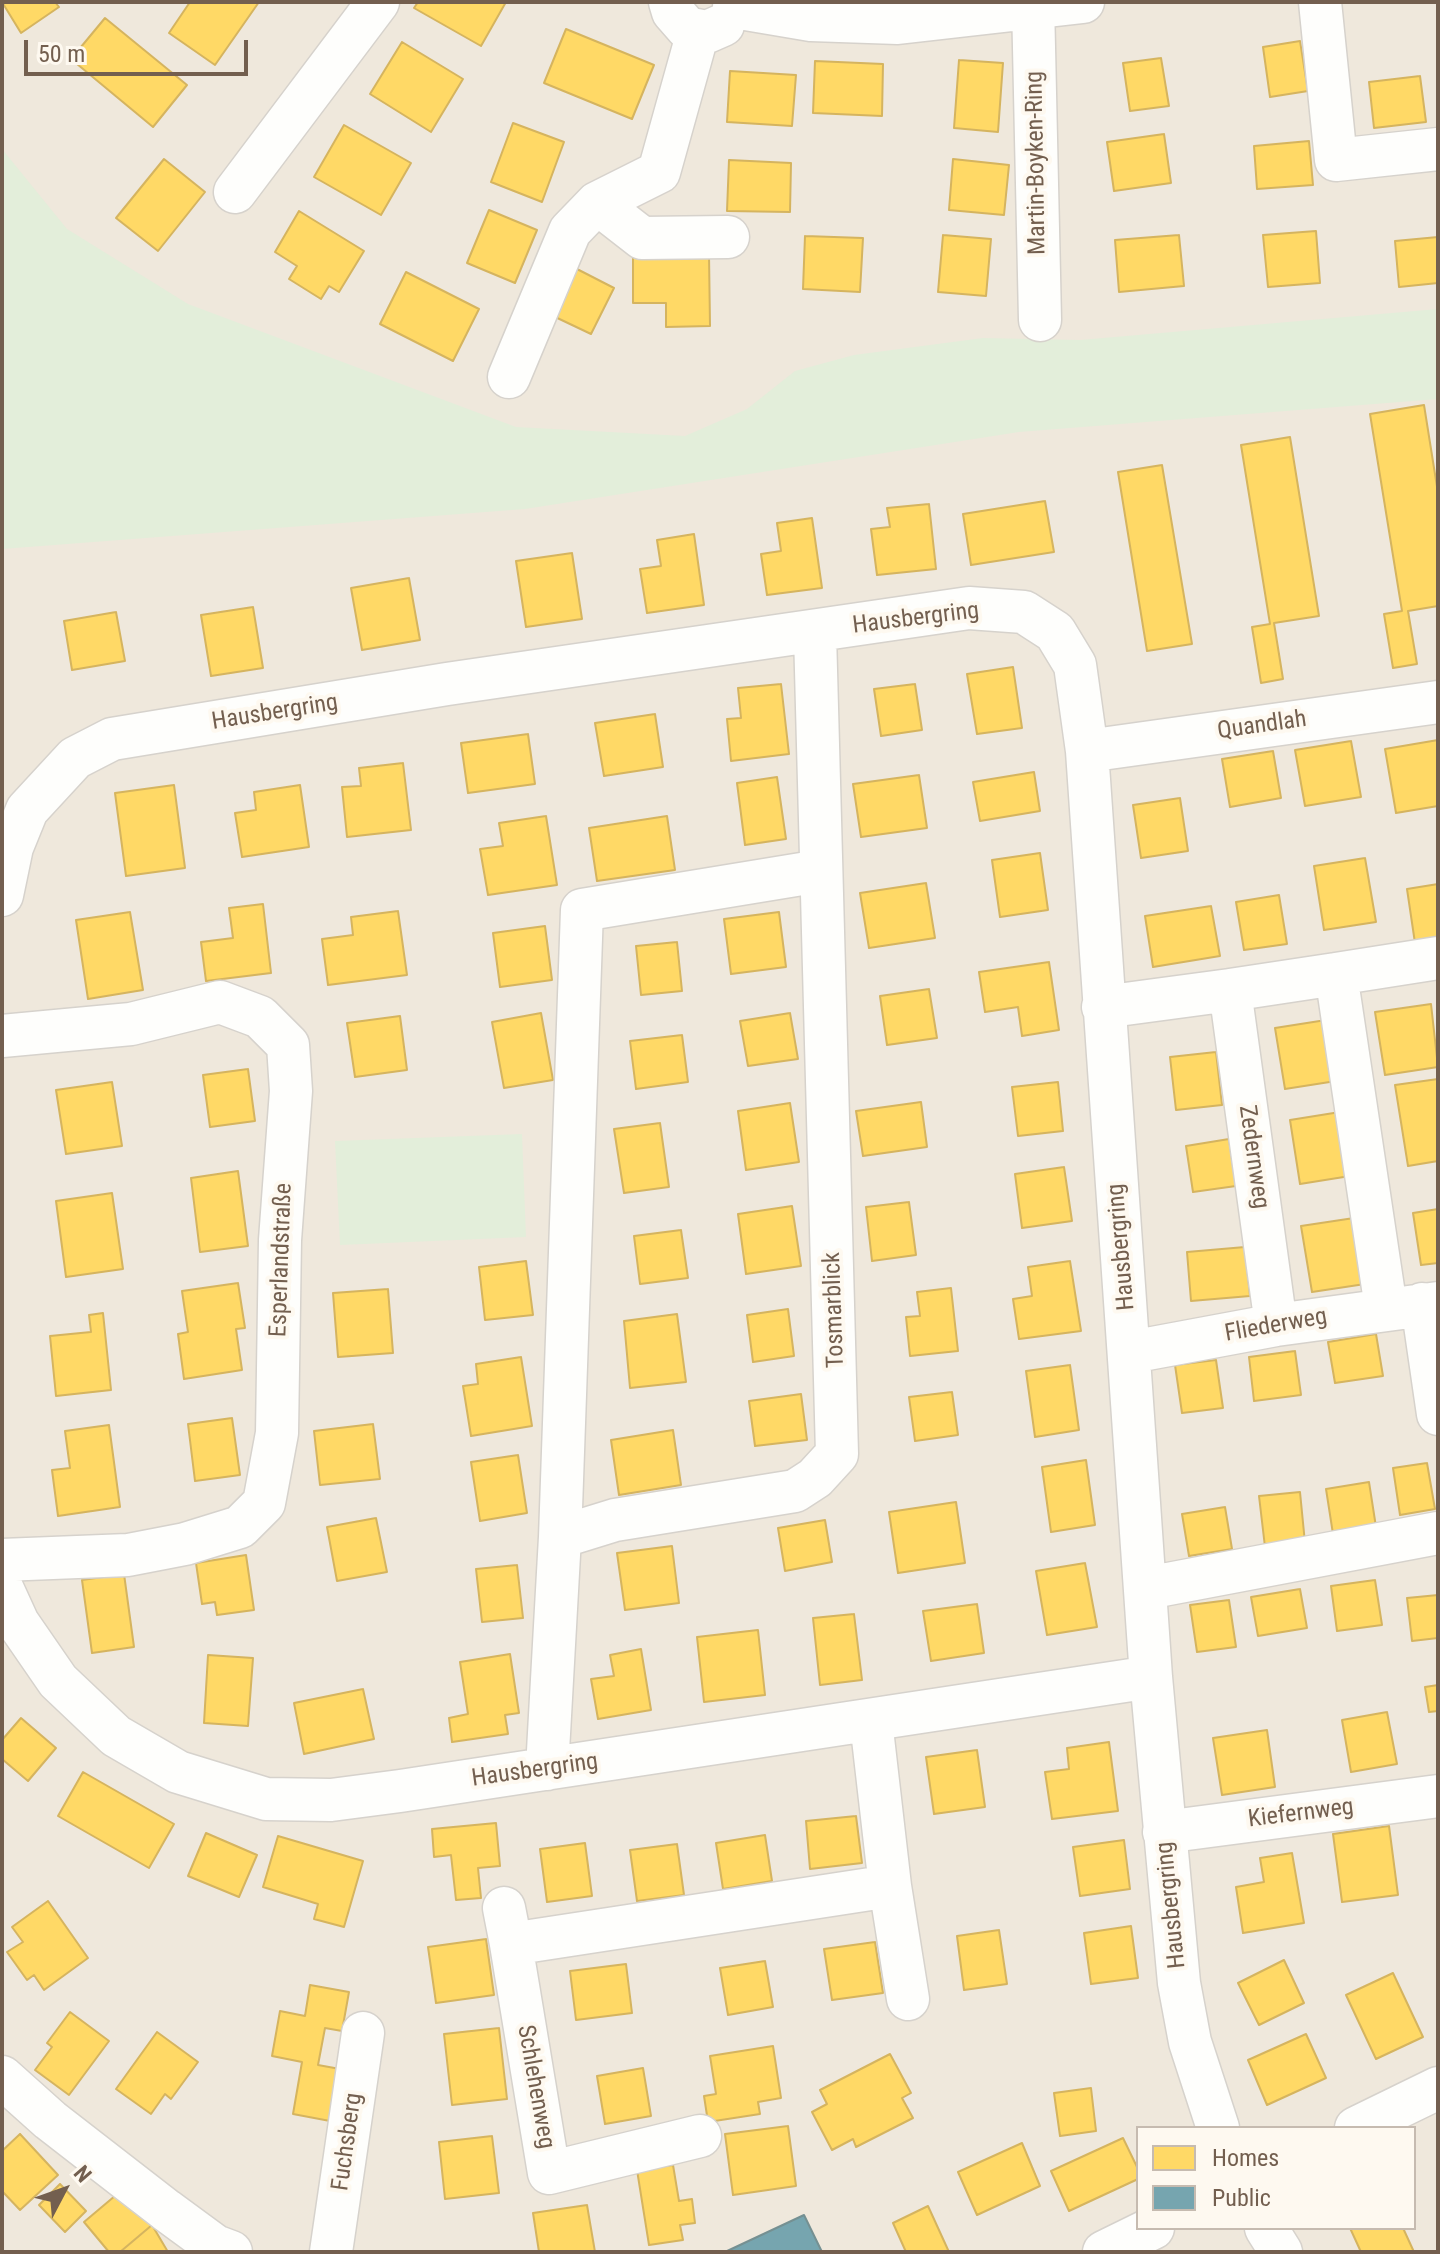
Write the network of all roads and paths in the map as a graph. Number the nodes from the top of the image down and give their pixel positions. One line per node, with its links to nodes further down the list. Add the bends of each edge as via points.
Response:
1 (378, 2): 8 (street)
2 (1083, 2): 5 (street)
3 (1320, 2): 7 (street, via 1336,160)
4 (735, 4): 5 (street, via 811,20 898,23); 6 (street, via 725,23 707,32)
5 (1034, 4): 11 (street, Martin-Boyken-Ring)
6 (684, 17): 9 (street, via 659,172)
7 (1438, 149)
8 (235, 192)
9 (597, 203): 10 (street, via 642,238); 12 (street, via 570,231)
10 (728, 237)
11 (1040, 320)
12 (509, 377)
13 (815, 633): 15 (street, Hausbergring, via 969,608 1024,612 1055,632 1075,665); 16 (street, Tosmarblick); 17 (street, Hausbergring, via 447,684 112,739 75,758 27,810)
14 (1438, 702): 15 (street, Quandlah)
15 (1087, 751): 21 (street, Hausbergring)
16 (820, 871): 28 (street, via 582,910); 28 (street, Tosmarblick, via 837,1454 795,1491 615,1520)
17 (2, 895)
18 (1438, 958): 19 (street)
19 (1336, 974): 20 (street); 23 (street)
20 (1230, 990): 21 (street); 24 (street, Zedernweg)
21 (1103, 1007): 25 (street, Hausbergring)
22 (2, 1036): 29 (street, Esperlandstraße, via 131,1024 220,1002 260,1017 288,1045 291,1091 280,1240 277,1433 264,1503 240,1527 185,1544 128,1555)
23 (1415, 1305): 24 (street, Fliederweg); 26 (street)
24 (1276, 1325): 25 (street, Fliederweg)
25 (1131, 1352): 31 (street, Hausbergring)
26 (1438, 1414)
27 (1438, 1533): 31 (street)
28 (560, 1537): 34 (street)
29 (2, 1560)
30 (2, 1588): 34 (street, Hausbergring, via 18,1623 58,1681 116,1736 178,1772 266,1799 331,1800)
31 (1147, 1588): 32 (street, Hausbergring)
32 (1151, 1677): 33 (street, Hausbergring); 36 (street, Hausbergring)
33 (871, 1721): 34 (street, Hausbergring); 37 (street)
34 (547, 1769)
35 (1438, 1796): 36 (street, Kiefernweg)
36 (1164, 1832): 42 (street, Hausbergring, via 1179,1983 1190,2042)
37 (890, 1886): 38 (street); 44 (street, Schlehenweg, via 508,1926 549,2173)
38 (908, 1999)
39 (363, 2033): 48 (street, Fuchsberg)
40 (2, 2077): 47 (street, via 166,2210)
41 (1438, 2088): 43 (street)
42 (1217, 2126)
43 (1360, 2126)
44 (700, 2136)
45 (1149, 2230): 49 (street)
46 (1267, 2230): 50 (street)
47 (231, 2252)
48 (331, 2252)
49 (1104, 2252)
50 (1281, 2252)

